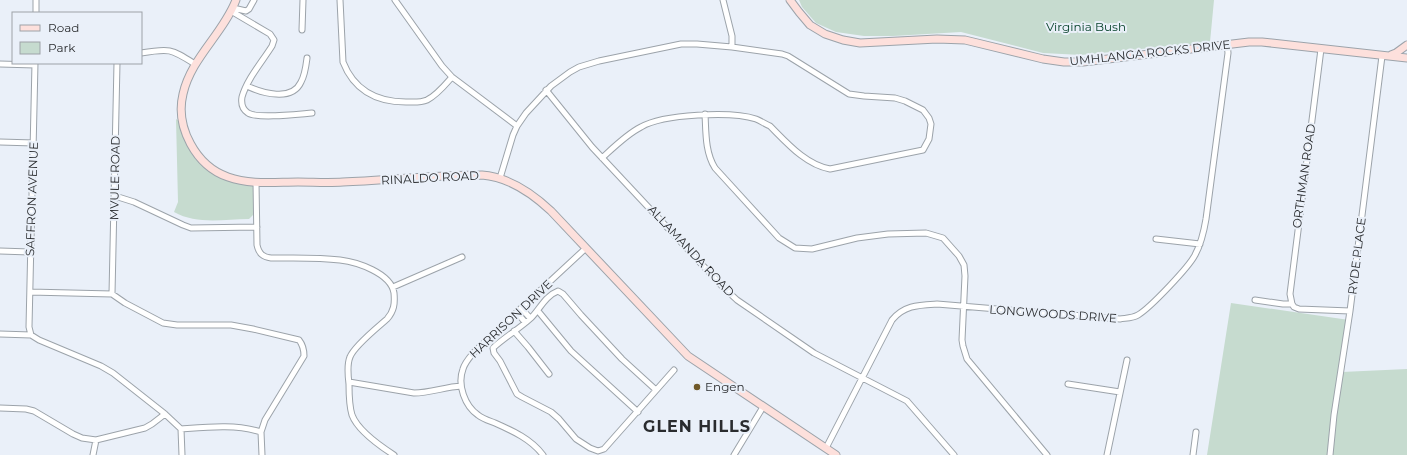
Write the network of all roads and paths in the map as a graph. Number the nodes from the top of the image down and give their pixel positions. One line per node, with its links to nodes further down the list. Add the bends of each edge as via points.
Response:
1 (36, 0): 10 (street)
2 (236, 0): 9 (street, RINALDO ROAD)
3 (254, 0): 9 (street, via 250,9 246,11)
4 (302, 0): 11 (street)
5 (340, 0): 24 (street, via 343,62 355,82 373,97 388,101 422,101 433,96)
6 (395, 0): 24 (street)
7 (723, 0): 14 (street, via 732,36)
8 (790, 0): 12 (street, UMHLANGA ROCKS DRIVE, via 804,19 818,30 851,42 964,40 1043,59 1073,62)
9 (232, 9): 23 (street, RINALDO ROAD); 25 (street, via 270,34 274,40)
10 (36, 12)
11 (302, 30)
12 (1228, 44): 15 (street, UMHLANGA ROCKS DRIVE, via 1262,42); 38 (street, LONGWOODS DRIVE, via 1206,219)
13 (1407, 45): 17 (street, via 1396,53)
14 (732, 47): 26 (street, via 680,44 599,61 570,72); 28 (street, via 776,52 788,56 849,94 895,98 917,106 923,110 931,124 928,142 923,150 830,169 820,168 762,122 746,117)
15 (1321, 49): 17 (street, UMHLANGA ROCKS DRIVE); 47 (street, ORTHMAN ROAD, via 1290,294)
16 (142, 53): 23 (street, via 168,50)
17 (1385, 56): 19 (street, UMHLANGA ROCKS DRIVE); 51 (street, RYDE PLACE)
18 (307, 58): 25 (street, via 301,84 290,92 264,92)
19 (1407, 58)
20 (0, 64): 21 (street)
21 (35, 64): 31 (street, SAFFRON AVENUE)
22 (117, 64): 35 (street, MVULE ROAD)
23 (195, 64): 34 (street, RINALDO ROAD, via 182,96 184,129 190,143 198,155 217,172 228,177)
24 (452, 77): 29 (street)
25 (247, 86): 27 (street, via 242,103 249,114 274,116)
26 (546, 90): 29 (street); 32 (street, ALLAMANDA ROAD)
27 (312, 113)
28 (705, 114): 32 (street, via 651,122 635,130); 48 (street, via 711,161 779,238 795,248 802,249 888,234 915,233 939,236 948,242 964,265)
29 (517, 126): 33 (street)
30 (0, 142): 31 (street)
31 (34, 143): 41 (street, SAFFRON AVENUE)
32 (602, 158): 61 (street, ALLAMANDA ROAD, via 737,300 814,353)
33 (500, 178): 34 (street, RINALDO ROAD, via 477,175 342,182); 39 (street, RINALDO ROAD, via 542,203)
34 (256, 182): 36 (street)
35 (114, 196): 36 (street, via 134,202 192,228); 45 (street, MVULE ROAD)
36 (257, 227): 43 (street, via 257,245 261,255 348,261 378,272)
37 (1156, 239): 38 (street)
38 (1200, 244): 48 (street, LONGWOODS DRIVE, via 1182,273 1147,308 1129,318 1110,319)
39 (586, 248): 49 (street, HARRISON DRIVE); 67 (street, RINALDO ROAD, via 688,356)
40 (0, 251): 41 (street)
41 (30, 252): 44 (street, SAFFRON AVENUE)
42 (462, 257): 43 (street)
43 (393, 287): 62 (street, via 394,307 391,314 350,357)
44 (30, 292): 45 (street); 57 (street, SAFFRON AVENUE)
45 (112, 294): 72 (street, via 163,323 231,325 299,340 304,356 265,420)
46 (1255, 300): 47 (street)
47 (1292, 304): 51 (street, via 1299,309)
48 (963, 307): 61 (street, LONGWOODS DRIVE, via 920,305 902,311 892,320); 84 (street, via 963,346 967,359)
49 (521, 308): 52 (street, HARRISON DRIVE); 53 (street)
50 (538, 311): 53 (street); 65 (street, via 555,292 563,294 622,359); 69 (street, via 582,362)
51 (1350, 311): 87 (street, RYDE PLACE)
52 (516, 313): 54 (street); 64 (street, HARRISON DRIVE, via 467,361 462,369)
53 (530, 318): 54 (street)
54 (525, 322): 55 (street)
55 (514, 331): 60 (street); 69 (street, via 493,349 514,390 554,414 582,444 595,451 601,451)
56 (0, 334): 57 (street)
57 (31, 335): 70 (street, via 101,366)
58 (1127, 360): 66 (street)
59 (674, 370): 65 (street)
60 (549, 374)
61 (862, 378): 75 (street, LONGWOODS DRIVE); 83 (street, ALLAMANDA ROAD, via 907,401)
62 (349, 382): 64 (street, via 414,393); 79 (street, via 350,406 357,424)
63 (1068, 384): 66 (street)
64 (461, 386): 80 (street, HARRISON DRIVE, via 473,411 526,439)
65 (656, 390): 69 (street)
66 (1120, 392): 85 (street)
67 (763, 407): 75 (street, RINALDO ROAD); 81 (street)
68 (0, 408): 74 (street, via 34,411 73,434)
69 (638, 412)
70 (165, 414): 71 (street); 74 (street, via 144,428)
71 (181, 429): 72 (street, via 236,427); 77 (street)
72 (262, 432): 78 (street)
73 (1196, 432): 86 (street)
74 (96, 440): 76 (street)
75 (826, 448): 82 (street, RINALDO ROAD)
76 (93, 455)
77 (182, 455)
78 (262, 455)
79 (394, 455)
80 (543, 455)
81 (734, 455)
82 (836, 455)
83 (954, 455)
84 (1047, 455)
85 (1106, 455)
86 (1193, 455)
87 (1330, 455)

